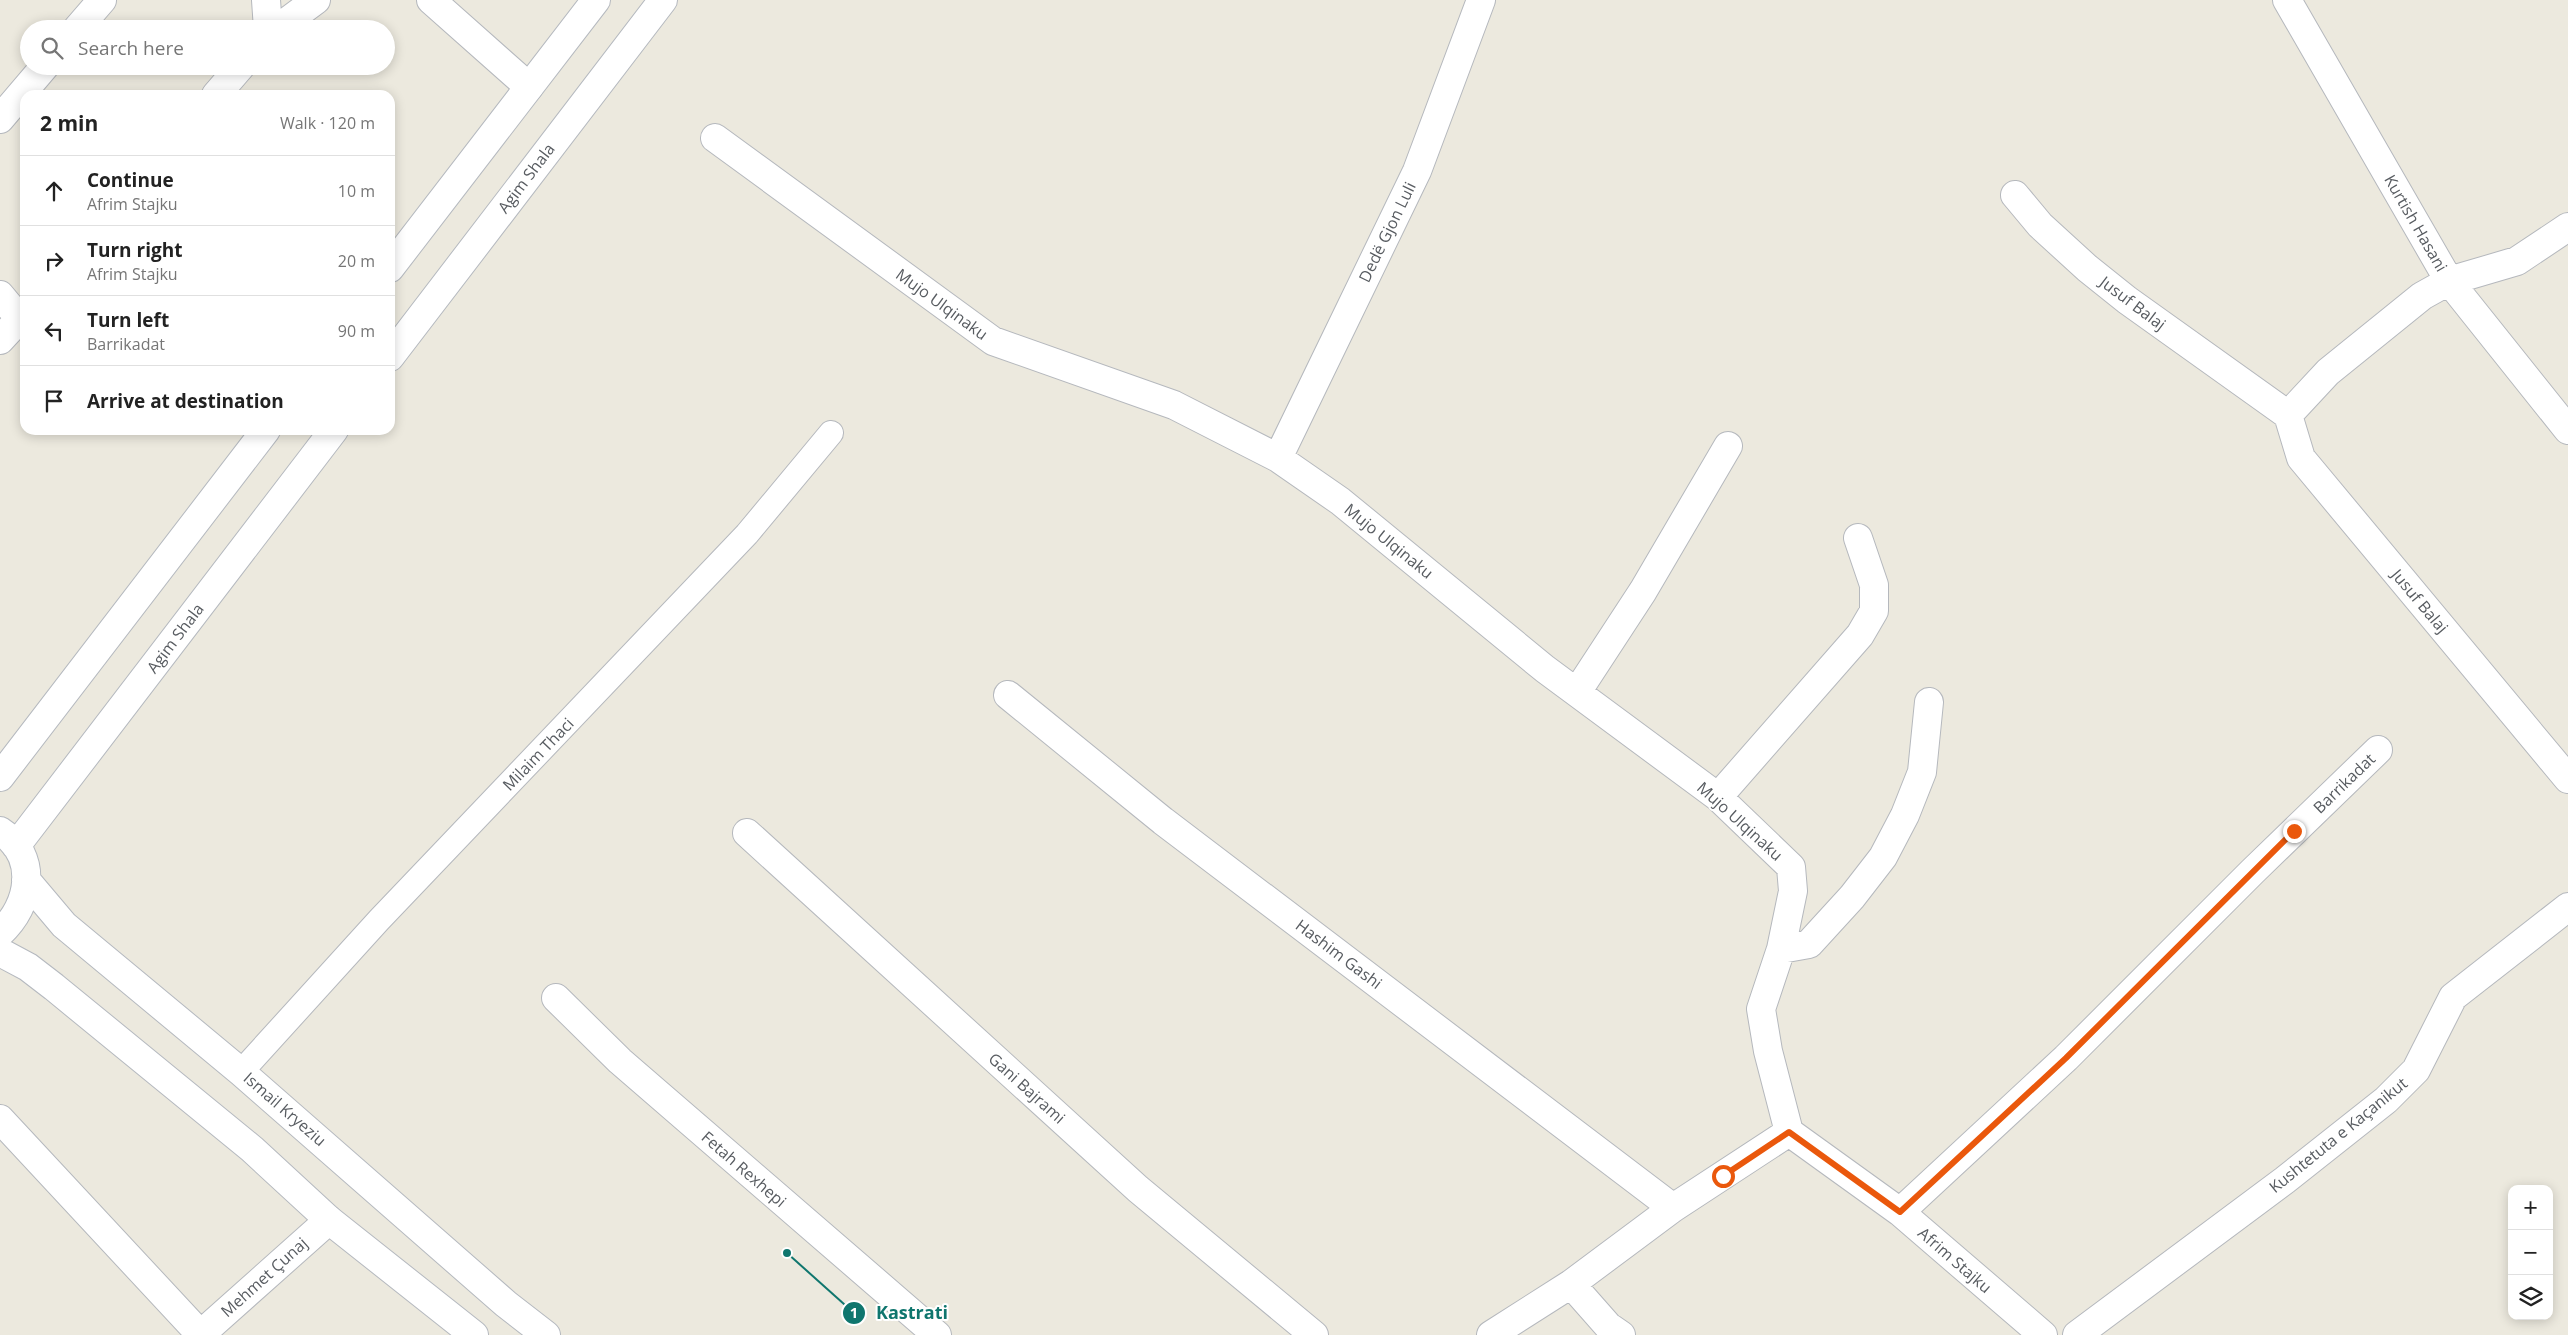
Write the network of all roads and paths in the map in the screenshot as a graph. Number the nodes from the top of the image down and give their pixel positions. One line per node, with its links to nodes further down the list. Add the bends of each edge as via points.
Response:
1 (102, 0): 9 (street)
2 (266, 0): 10 (street)
3 (316, 0): 11 (street)
4 (431, 0): 14 (street)
5 (596, 0): 14 (street)
6 (663, 0): 28 (street, Agim Shala)
7 (1481, 0): 35 (street, Dedë Gjon Luli, via 1417,170)
8 (2286, 0): 23 (street, Kurtish Hasani)
9 (85, 20)
10 (267, 20)
11 (289, 20)
12 (37, 75): 15 (street)
13 (233, 75): 16 (street)
14 (529, 87): 22 (street)
15 (25, 90)
16 (220, 90)
17 (20, 95): 18 (street)
18 (0, 119)
19 (715, 138): 35 (street, Mujo Ulqinaku, via 993,341 1174,404)
20 (2016, 195): 29 (street, Jusuf Balaj, via 2040,225 2127,300)
21 (2568, 227): 23 (street, via 2517,261)
22 (395, 261)
23 (2449, 281): 29 (street, via 2422,296 2328,372); 30 (street, Kurtish Hasani)
24 (0, 295): 25 (street)
25 (20, 314)
26 (20, 318): 27 (street)
27 (0, 340)
28 (395, 350)
29 (2288, 415): 42 (street, Jusuf Balaj, via 2301,458)
30 (2568, 430)
31 (831, 434): 52 (lane, Milaim Thaci, via 747,534 379,920)
32 (262, 435): 41 (street)
33 (330, 435): 45 (street, Agim Shala)
34 (1728, 446): 37 (street, via 1643,592)
35 (1278, 458): 37 (street, Mujo Ulqinaku, via 1340,501)
36 (1858, 538): 43 (street, via 1874,585 1874,611 1860,635)
37 (1577, 692): 43 (street, Mujo Ulqinaku)
38 (1008, 695): 55 (street, Hashim Gashi, via 1163,821)
39 (1928, 702): 49 (street, via 1922,772 1883,857 1809,944)
40 (2378, 750): 56 (street, Barrikadat, via 2066,1058)
41 (0, 777)
42 (2568, 779)
43 (1718, 796): 49 (street, Mujo Ulqinaku, via 1791,867 1793,891)
44 (747, 833): 63 (street, Gani Bajrami, via 1138,1189)
45 (8, 839): 46 (street, Ismail Kryeziu, via 24,864)
46 (26, 880): 48 (street, Ismail Kryeziu, via 24,902 13,921); 52 (street, Ismail Kryeziu, via 64,925)
47 (2568, 907): 67 (street, Kushtetuta e Kaçanikut, via 2453,997 2416,1070 2386,1100 2285,1180)
48 (0, 933)
49 (1781, 948): 54 (street, Mujo Ulqinaku, via 1761,1009)
50 (0, 952): 57 (street, via 28,967 135,1052 252,1149)
51 (556, 998): 62 (street, Fetah Rexhepi, via 620,1062)
52 (241, 1072): 61 (street, Ismail Kryeziu, via 506,1304)
53 (0, 1119): 59 (street)
54 (1789, 1132): 55 (street); 56 (street, Afrim Stajku)
55 (1673, 1208): 58 (street)
56 (1900, 1212): 66 (street, Afrim Stajku)
57 (329, 1220): 59 (street, Mehmet Çunaj); 60 (street)
58 (1571, 1284): 64 (street); 65 (street, via 1608,1326)
59 (200, 1335)
60 (474, 1335)
61 (546, 1335)
62 (937, 1335)
63 (1314, 1335)
64 (1491, 1335)
65 (1621, 1335)
66 (2043, 1335)
67 (2077, 1335)

